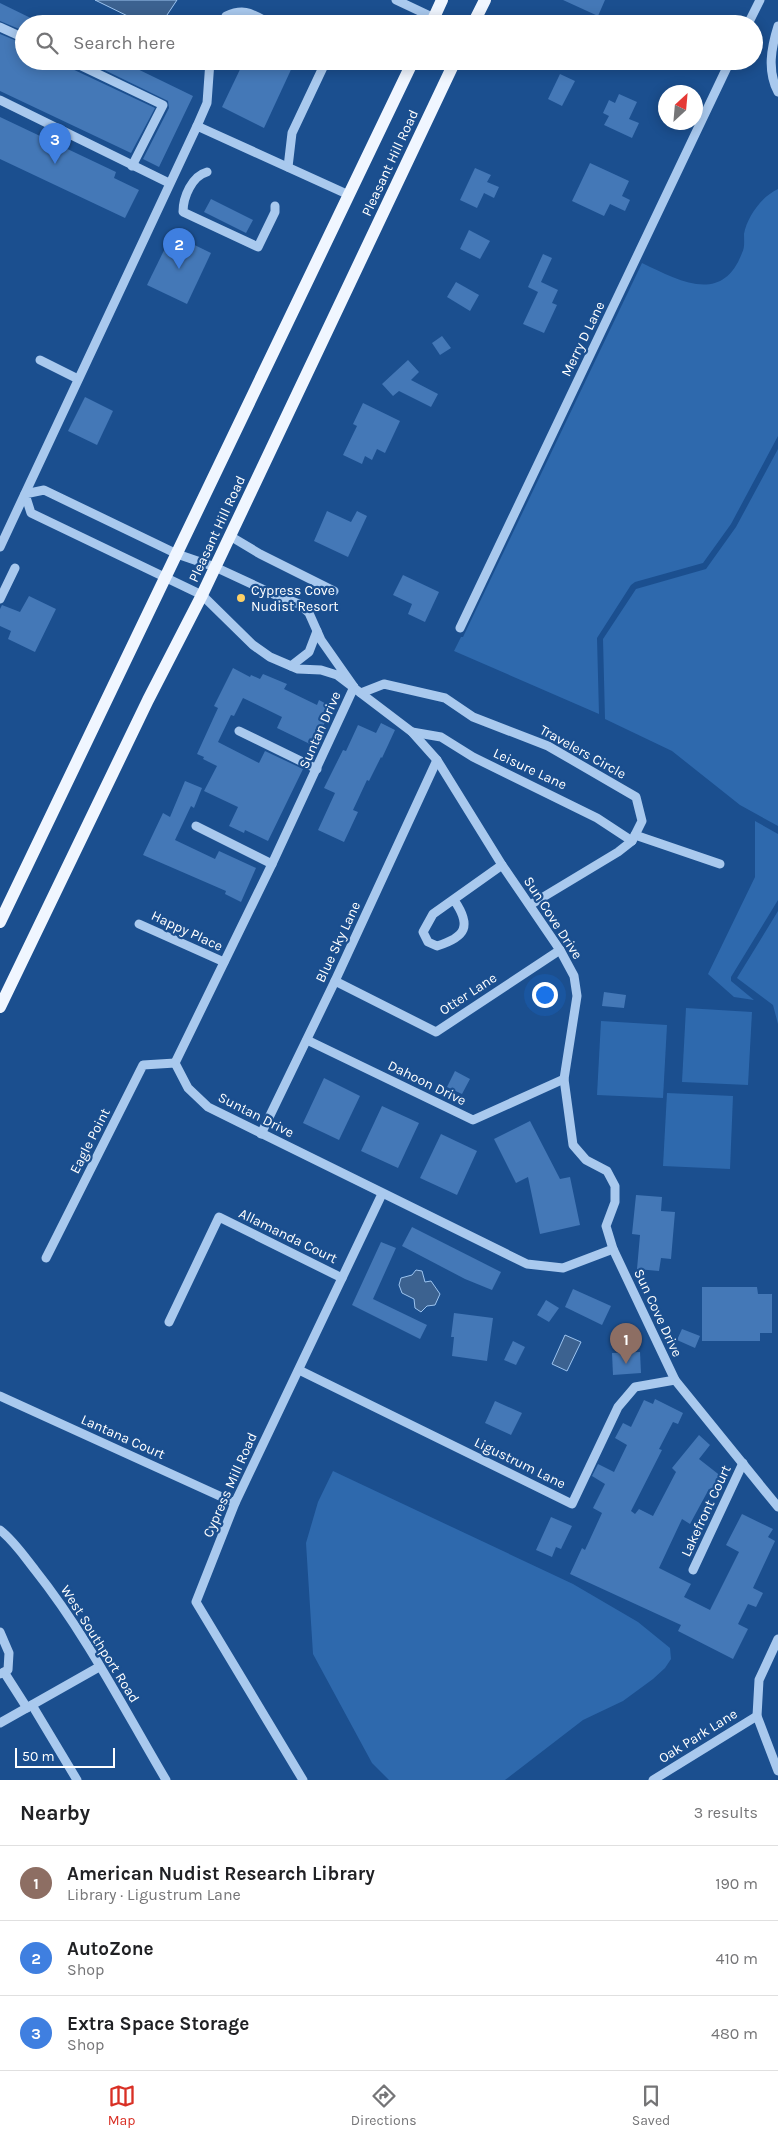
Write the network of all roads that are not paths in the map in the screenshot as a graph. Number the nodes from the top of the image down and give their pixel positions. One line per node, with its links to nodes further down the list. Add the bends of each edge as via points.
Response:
1 (396, 0): 7 (street)
2 (442, 0): 8 (main road)
3 (484, 0): 9 (main road)
4 (760, 0): 10 (street)
5 (228, 15): 6 (street, via 245,11)
6 (253, 15)
7 (422, 15)
8 (435, 15)
9 (477, 15)
10 (752, 15)
11 (778, 26): 20 (street, via 770,68)
12 (0, 27): 13 (street)
13 (15, 34)
14 (89, 70): 23 (street, via 163,105)
15 (209, 70): 22 (street, via 207,104)
16 (322, 70): 24 (street, via 292,133)
17 (409, 70): 27 (main road, Pleasant Hill Road)
18 (451, 70): 32 (main road, Pleasant Hill Road)
19 (726, 70): 41 (street, Merry D Lane)
20 (778, 92)
21 (0, 100): 23 (street)
22 (197, 126): 24 (street); 26 (street)
23 (132, 166): 26 (street)
24 (288, 167): 27 (street)
25 (207, 172): 28 (street, via 195,178 183,204 183,212 258,247)
26 (168, 183): 30 (street)
27 (349, 195): 34 (main road, Pleasant Hill Road)
28 (275, 206)
29 (40, 360): 30 (street)
30 (78, 379): 31 (street)
31 (25, 494): 33 (street); 34 (street, Sun Cove Drive, via 44,490); 37 (street, Sun Cove Drive, via 32,513)
32 (230, 536): 35 (main road, Pleasant Hill Road); 38 (street)
33 (0, 547)
34 (178, 554): 35 (street, Sun Cove Drive); 37 (main road, Pleasant Hill Road)
35 (215, 567): 39 (main road, Pleasant Hill Road); 42 (street, Sun Cove Drive, via 300,604 309,613)
36 (15, 568): 40 (street)
37 (166, 577): 39 (street, Sun Cove Drive); 56 (main road, Pleasant Hill Road)
38 (334, 591)
39 (202, 595): 43 (street, Sun Cove Drive, via 254,645 270,657); 61 (main road, Pleasant Hill Road)
40 (0, 599)
41 (460, 628)
42 (317, 631): 43 (street, via 310,652); 44 (street, Sun Cove Drive)
43 (291, 666): 44 (street, Sun Cove Drive, via 337,675)
44 (358, 690): 46 (street, Sun Cove Drive); 48 (street, Suntan Drive); 50 (street, Travelers Circle, via 384,684 445,698 473,717 548,746 636,797 642,821)
45 (239, 731): 48 (street)
46 (412, 732): 47 (street, Sun Cove Drive); 50 (street, Leisure Lane, via 441,737 473,757)
47 (437, 760): 53 (street, Sun Cove Drive); 60 (street, Blue Sky Lane)
48 (317, 769): 51 (street, Suntan Drive)
49 (196, 826): 51 (street)
50 (634, 838): 52 (street, Leisure Lane); 55 (street, via 618,852)
51 (272, 864): 59 (street, Suntan Drive)
52 (720, 864)
53 (502, 866): 54 (street); 55 (street, Sun Cove Drive)
54 (454, 900): 54 (street, via 433,914 427,923 423,932 428,942 437,946 461,934 464,915)
55 (530, 905): 58 (street, Sun Cove Drive)
56 (0, 922)
57 (139, 924): 59 (street, Happy Place)
58 (560, 950): 60 (street, Otter Lane, via 436,1032); 64 (street, Sun Cove Drive, via 574,976 577,996)
59 (224, 962): 63 (street, Suntan Drive)
60 (335, 981): 62 (street, Blue Sky Lane)
61 (0, 1007)
62 (307, 1040): 64 (street, Dahoon Drive, via 473,1120); 65 (street, Blue Sky Lane)
63 (175, 1063): 65 (street, Suntan Drive, via 188,1088 208,1106); 68 (street, Eagle Point, via 143,1065)
64 (564, 1079): 67 (street, Sun Cove Drive, via 573,1145 586,1160 606,1171 615,1186 615,1202 606,1226)
65 (261, 1134): 66 (street, Suntan Drive)
66 (382, 1194): 67 (street, Suntan Drive, via 526,1264 563,1268); 69 (street, Cypress Mill Road)
67 (613, 1249): 72 (street, Sun Cove Drive)
68 (46, 1258)
69 (342, 1278): 70 (street, Allamanda Court, via 219,1217); 71 (street, Cypress Mill Road)
70 (169, 1322)
71 (299, 1370): 72 (street, Ligustrum Lane, via 572,1504 618,1407 635,1386); 75 (street, Cypress Mill Road)
72 (675, 1380): 74 (street, Sun Cove Drive)
73 (0, 1396): 75 (street, Lantana Court)
74 (743, 1464): 76 (street, Sun Cove Drive); 78 (street, Lakefront Court)
75 (235, 1503): 89 (street, Cypress Mill Road, via 196,1602)
76 (778, 1508)
77 (0, 1530): 81 (street, West Southport Road, via 46,1584)
78 (693, 1570)
79 (0, 1632): 82 (street, via 9,1653 8,1670)
80 (778, 1639): 84 (street, via 759,1680)
81 (99, 1667): 83 (street); 88 (street, West Southport Road)
82 (2, 1673): 83 (street)
83 (30, 1706): 85 (street); 87 (street)
84 (757, 1716): 86 (street); 90 (street, Oak Park Lane)
85 (0, 1723)
86 (778, 1771)
87 (77, 1780)
88 (166, 1780)
89 (303, 1780)
90 (653, 1780)

